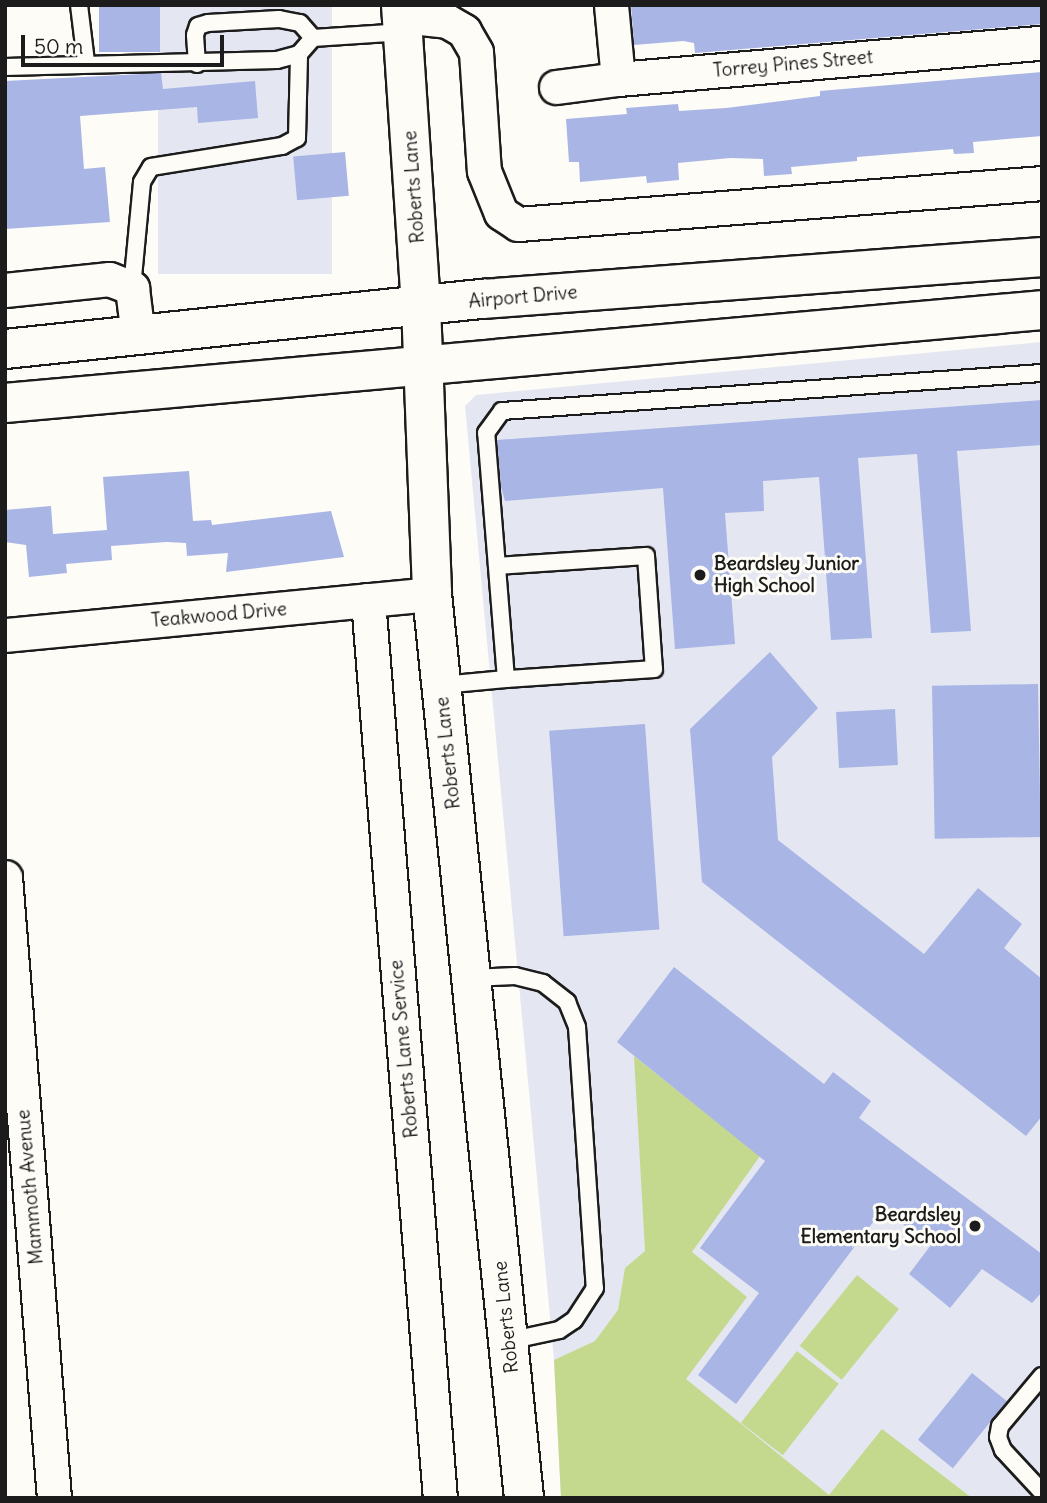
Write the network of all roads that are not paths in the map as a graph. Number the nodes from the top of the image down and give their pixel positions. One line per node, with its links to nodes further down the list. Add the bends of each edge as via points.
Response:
1 (79, 5): 7 (lane)
2 (611, 5): 10 (street)
3 (402, 18): 4 (lane); 12 (street, via 447,20 464,32 477,52 484,171 501,213 518,224); 16 (main road, Roberts Lane)
4 (313, 38): 6 (lane); 8 (lane, via 300,23 279,19 208,23 198,26 195,35)
5 (1042, 43): 10 (street, Torrey Pines Street)
6 (299, 54): 8 (lane); 14 (lane, via 297,138 282,146 151,167 142,182)
7 (86, 62): 8 (lane); 9 (lane)
8 (197, 64)
9 (5, 67)
10 (618, 79): 11 (street, Torrey Pines Street)
11 (556, 87)
12 (1042, 183)
13 (1042, 257): 16 (main road, Airport Drive)
14 (132, 288): 15 (street, via 109,279); 18 (street)
15 (5, 290)
16 (421, 305): 18 (main road, Airport Drive); 20 (main road, Roberts Lane)
17 (1042, 310): 20 (main road)
18 (138, 335): 19 (main road, Airport Drive)
19 (5, 349)
20 (423, 363): 22 (main road); 24 (main road, Roberts Lane)
21 (1042, 373): 23 (lane, via 502,411 486,433)
22 (5, 403)
23 (497, 566): 27 (lane); 27 (lane, via 646,556 649,591 654,669)
24 (432, 594): 25 (street, Teakwood Drive); 28 (main road, Roberts Lane)
25 (368, 600): 26 (street, Teakwood Drive); 35 (street, Roberts Lane Service)
26 (5, 635)
27 (506, 679): 28 (lane)
28 (442, 685): 30 (main road, Roberts Lane)
29 (5, 877): 34 (street, Mammoth Avenue)
30 (471, 978): 31 (main road, Roberts Lane); 31 (lane, via 514,976 543,983 567,1002 578,1027 595,1288 574,1320 559,1330)
31 (508, 1341): 36 (main road, Roberts Lane)
32 (1042, 1376): 33 (lane, via 1000,1426 998,1437 1003,1450)
33 (1042, 1492)
34 (54, 1498)
35 (440, 1498)
36 (524, 1498)

